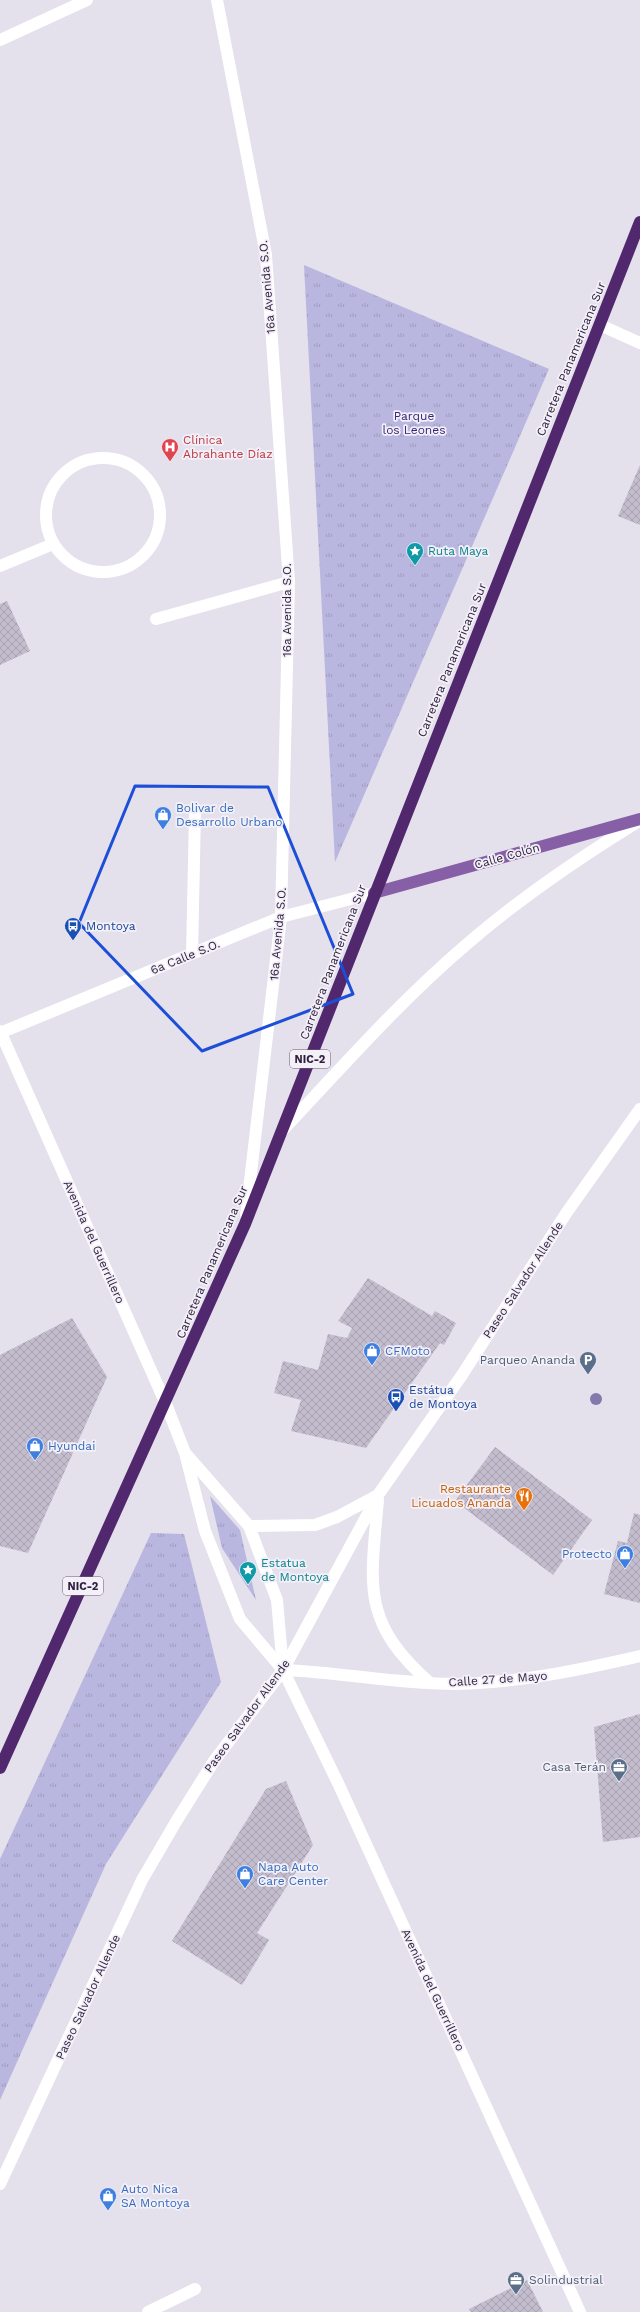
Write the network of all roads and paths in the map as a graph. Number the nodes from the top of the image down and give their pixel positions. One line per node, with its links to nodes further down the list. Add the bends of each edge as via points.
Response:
1 (86, 0): 3 (street)
2 (216, 0): 9 (street, 16a Avenida S.O., via 266,255)
3 (0, 40)
4 (640, 222): 5 (highway, Carretera Panamericana Sur / NIC-2)
5 (600, 325): 6 (street); 13 (highway, Carretera Panamericana Sur / NIC-2)
6 (640, 343)
7 (53, 544): 7 (street, via 65,559 87,570 100,573 118,571 136,563 149,550 155,539 161,515 158,496 149,479 134,466 117,459 98,458 79,463 63,474 52,489 46,507 46,526); 8 (street)
8 (0, 566)
9 (288, 582): 10 (street); 14 (street, 16a Avenida S.O.)
10 (156, 619)
11 (195, 813): 15 (street)
12 (640, 819): 13 (main road, Calle Colón); 18 (street, via 539,887 466,945 365,1041)
13 (374, 893): 14 (street, 6a Calle S.O.); 18 (highway, Carretera Panamericana Sur / NIC-2)
14 (282, 917): 15 (street, 6a Calle S.O.); 19 (street, 16a Avenida S.O.)
15 (192, 954): 16 (street, 6a Calle S.O.)
16 (0, 1032): 20 (street, Avenida del Guerrillero)
17 (640, 1110): 22 (street, Paseo Salvador Allende, via 567,1212 462,1375)
18 (282, 1131): 19 (highway, Carretera Panamericana Sur / NIC-2)
19 (245, 1224): 20 (highway, Carretera Panamericana Sur / NIC-2)
20 (166, 1404): 21 (street, Avenida del Guerrillero); 27 (highway, Carretera Panamericana Sur / NIC-2)
21 (186, 1453): 23 (street, Avenida del Guerrillero); 25 (street, Avenida del Guerrillero, via 206,1531 240,1618)
22 (378, 1495): 23 (street, via 337,1517 315,1525); 25 (street, Paseo Salvador Allende); 26 (street, via 373,1567 375,1603 388,1636 412,1666)
23 (249, 1526): 25 (street, Avenida del Guerrillero, via 277,1600)
24 (640, 1656): 26 (street, Calle 27 de Mayo, via 567,1673 506,1681 454,1684)
25 (283, 1670): 26 (street, Calle 27 de Mayo); 28 (street, Paseo Salvador Allende, via 214,1762 142,1880); 31 (street, Avenida del Guerrillero, via 338,1783)
26 (430, 1682)
27 (0, 1768)
28 (0, 2184)
29 (195, 2289): 30 (street)
30 (148, 2312)
31 (580, 2312)

